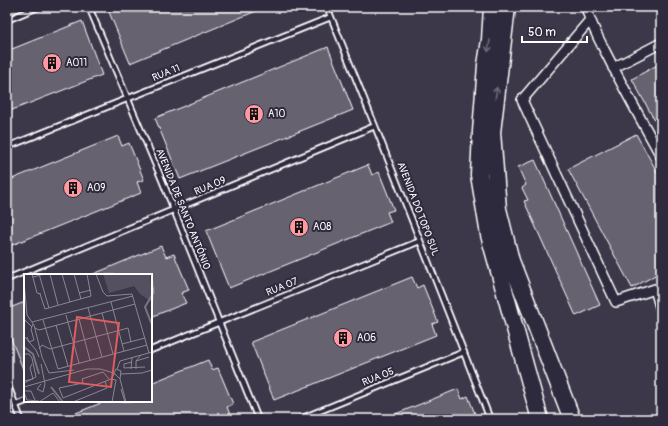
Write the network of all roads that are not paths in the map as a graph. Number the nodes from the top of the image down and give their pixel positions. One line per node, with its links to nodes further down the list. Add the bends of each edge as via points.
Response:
1 (38, 7): 8 (lane)
2 (89, 7): 12 (lane, AVENIDA DE SANTO ANTÓNIO)
3 (327, 7): 7 (lane, AVENIDA DO TOPO SUL)
4 (492, 7): 14 (highway, one-way to 14)
5 (507, 7): 35 (highway, one-way to 5, via 511,261 498,209 492,132)
6 (586, 7): 9 (street)
7 (331, 18): 12 (lane, RUA 11); 13 (lane, AVENIDA DO TOPO SUL)
8 (7, 20)
9 (590, 20): 11 (street); 21 (street, via 522,100 616,302 655,289)
10 (661, 43): 11 (street)
11 (613, 68): 16 (street)
12 (128, 98): 15 (lane, RUA 11); 17 (lane, AVENIDA DE SANTO ANTÓNIO)
13 (375, 126): 17 (lane, RUA 09); 18 (lane, AVENIDA DO TOPO SUL)
14 (480, 132): 20 (highway, via 481,190 489,235); 34 (highway, via 494,237 509,286)
15 (7, 147)
16 (661, 156)
17 (174, 211): 19 (lane, RUA 09); 22 (lane, AVENIDA DE SANTO ANTÓNIO)
18 (420, 241): 22 (lane, RUA 07); 24 (lane, AVENIDA DO TOPO SUL)
19 (7, 280)
20 (509, 305): 32 (highway); 33 (highway)
21 (661, 310)
22 (219, 322): 23 (lane, RUA 07); 29 (lane, AVENIDA DE SANTO ANTÓNIO)
23 (152, 350)
24 (464, 352): 30 (lane, RUA 05); 31 (lane, AVENIDA DO TOPO SUL)
25 (7, 383): 27 (lane)
26 (24, 402): 27 (lane)
27 (16, 405): 28 (lane)
28 (21, 419)
29 (258, 419)
30 (300, 419)
31 (490, 419)
32 (540, 419)
33 (551, 419)
34 (562, 419)
35 (572, 419)

